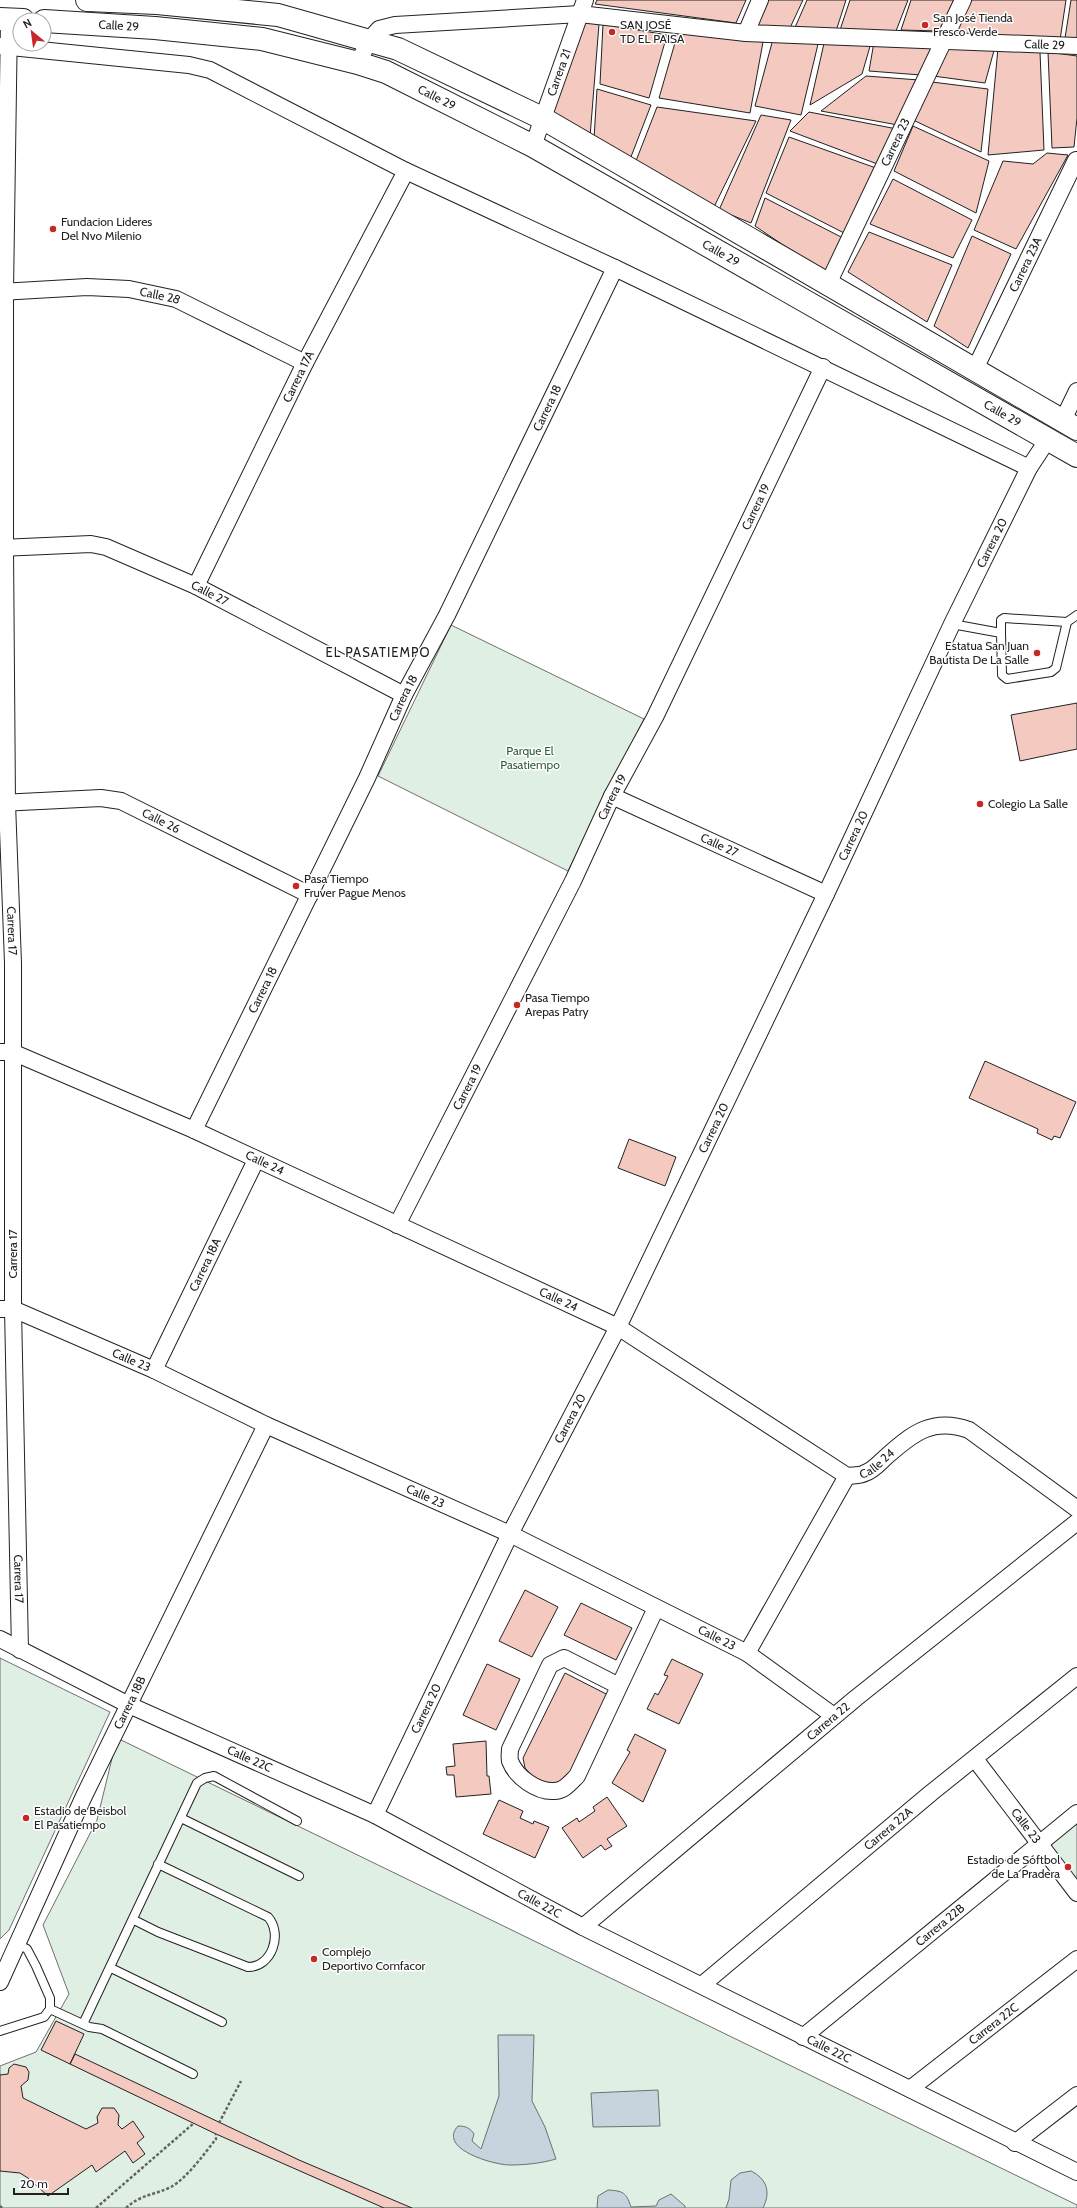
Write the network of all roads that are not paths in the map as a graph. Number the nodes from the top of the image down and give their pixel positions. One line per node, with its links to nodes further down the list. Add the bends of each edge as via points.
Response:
1 (87, 0): 4 (main road, Calle 29)
2 (760, 0): 8 (street)
3 (963, 0): 10 (street, Carrera 23)
4 (205, 4): 9 (main road, Calle 29, via 278,15)
5 (583, 7): 8 (street, Calle 29); 9 (street, Calle 29, via 396,25 379,30); 14 (street, Carrera 21)
6 (11, 19): 11 (street, Carrera 17)
7 (52, 22): 13 (main road, Calle 29, via 155,28 262,39)
8 (746, 33): 10 (street, Calle 29)
9 (370, 40): 13 (street, Calle 29); 14 (main road, Calle 29, via 398,49)
10 (945, 41): 12 (street, Calle 29); 19 (street, Carrera 23)
11 (4, 46): 17 (street, via 189,65 210,70); 20 (street, Carrera 17)
12 (1077, 46)
13 (358, 63): 15 (main road, Calle 29, via 386,72)
14 (542, 118): 15 (street, Carrera 21); 19 (main road, Calle 29)
15 (533, 146): 26 (main road, Calle 29)
16 (1076, 160): 23 (street, Carrera 23A)
17 (406, 170): 18 (street); 21 (street, Carrera 17A)
18 (615, 268): 22 (street); 35 (street, Carrera 18, via 447,615)
19 (828, 284): 23 (main road, Calle 29)
20 (3, 292): 21 (street, Calle 28, via 86,287 129,289 176,299); 29 (street, Carrera 17)
21 (305, 363): 30 (street, Carrera 17A)
22 (823, 367): 28 (street); 36 (street, Carrera 19, via 655,717)
23 (975, 369): 25 (main road, Calle 29)
24 (1077, 391): 25 (street)
25 (1070, 424)
26 (1048, 439): 27 (main road, Calle 29); 28 (street, Carrera 20)
27 (1077, 456)
28 (1029, 468): 33 (street, Carrera 20)
29 (2, 548): 30 (street, Calle 27, via 91,544 106,547); 37 (street, Carrera 17)
30 (196, 586): 35 (street, Calle 27)
31 (1077, 615): 32 (lane)
32 (1067, 622): 34 (lane, via 1004,618 1000,620); 34 (lane, via 1056,668 1051,672 1007,679 1002,675)
33 (952, 624): 34 (lane); 38 (street, Carrera 20)
34 (1001, 633)
35 (404, 695): 39 (street, Carrera 18)
36 (612, 796): 38 (street, Calle 27); 43 (street, Carrera 19, via 573,880)
37 (4, 803): 39 (street, Calle 26, via 101,798 121,801); 40 (street, Carrera 17, via 13,963)
38 (826, 894): 45 (street, Carrera 20)
39 (310, 895): 41 (street, Carrera 18)
40 (6, 1052): 41 (street, Calle 24); 44 (street, Carrera 17)
41 (194, 1130): 42 (street, Calle 24)
42 (256, 1160): 43 (street, Calle 24); 46 (street, Carrera 18A)
43 (397, 1224): 45 (street, Calle 24)
44 (7, 1309): 46 (street, Calle 23); 54 (street, Carrera 17)
45 (618, 1328): 48 (street, Calle 24); 51 (street, Carrera 20)
46 (154, 1370): 47 (street, Calle 23)
47 (266, 1425): 51 (street, Calle 23); 58 (street, Carrera 18B)
48 (847, 1476): 49 (street, Calle 24, via 864,1474 873,1469 919,1431 941,1425 954,1425 969,1430); 55 (street)
49 (1077, 1509)
50 (1077, 1522): 59 (street, Carrera 22)
51 (510, 1534): 52 (street, Calle 23); 62 (street, Carrera 20)
52 (656, 1608): 55 (street, Calle 23); 57 (street)
53 (0, 1639): 54 (street, Calle 22C)
54 (20, 1650): 58 (street, Calle 22C)
55 (747, 1653): 59 (street, Calle 23)
56 (1077, 1676): 60 (street, Carrera 22A)
57 (619, 1686): 57 (street, via 577,1776 566,1787 554,1792 533,1786 517,1772 510,1760 510,1749 550,1665 564,1658)
58 (129, 1705): 62 (street, Calle 22C); 71 (street, Carrera 18B, via 84,1796)
59 (834, 1716): 70 (street, Carrera 22)
60 (974, 1759): 65 (street, Calle 23); 75 (street, Carrera 22A)
61 (1077, 1813): 65 (street, Carrera 22B)
62 (375, 1815): 70 (street, Calle 22C)
63 (181, 1818): 64 (lane, via 197,1783 214,1776); 66 (lane); 67 (lane)
64 (297, 1821)
65 (1040, 1842): 68 (street, Calle 23); 80 (street, Carrera 22B)
66 (158, 1864): 69 (lane); 69 (lane, via 268,1917 275,1930 275,1945 265,1960 256,1967 248,1967)
67 (299, 1876)
68 (1077, 1893)
69 (134, 1920): 73 (lane)
70 (583, 1927): 75 (street, Calle 22C)
71 (17, 1944): 74 (street, Carrera 18B); 76 (lane, via 27,1949 36,1966 50,1998)
72 (1077, 1958): 82 (street, Carrera 22C)
73 (110, 1968): 77 (lane); 78 (lane)
74 (0, 1982)
75 (702, 1985): 80 (street, Calle 22C)
76 (50, 2009): 78 (lane); 79 (lane, via 44,2017)
77 (222, 2022)
78 (83, 2024): 81 (lane, via 102,2029)
79 (0, 2031)
80 (803, 2037): 82 (street, Calle 22C)
81 (193, 2074)
82 (910, 2089): 84 (street, Calle 22C)
83 (1077, 2095): 84 (street)
84 (1015, 2143): 85 (street, Calle 22C)
85 (1077, 2172)

